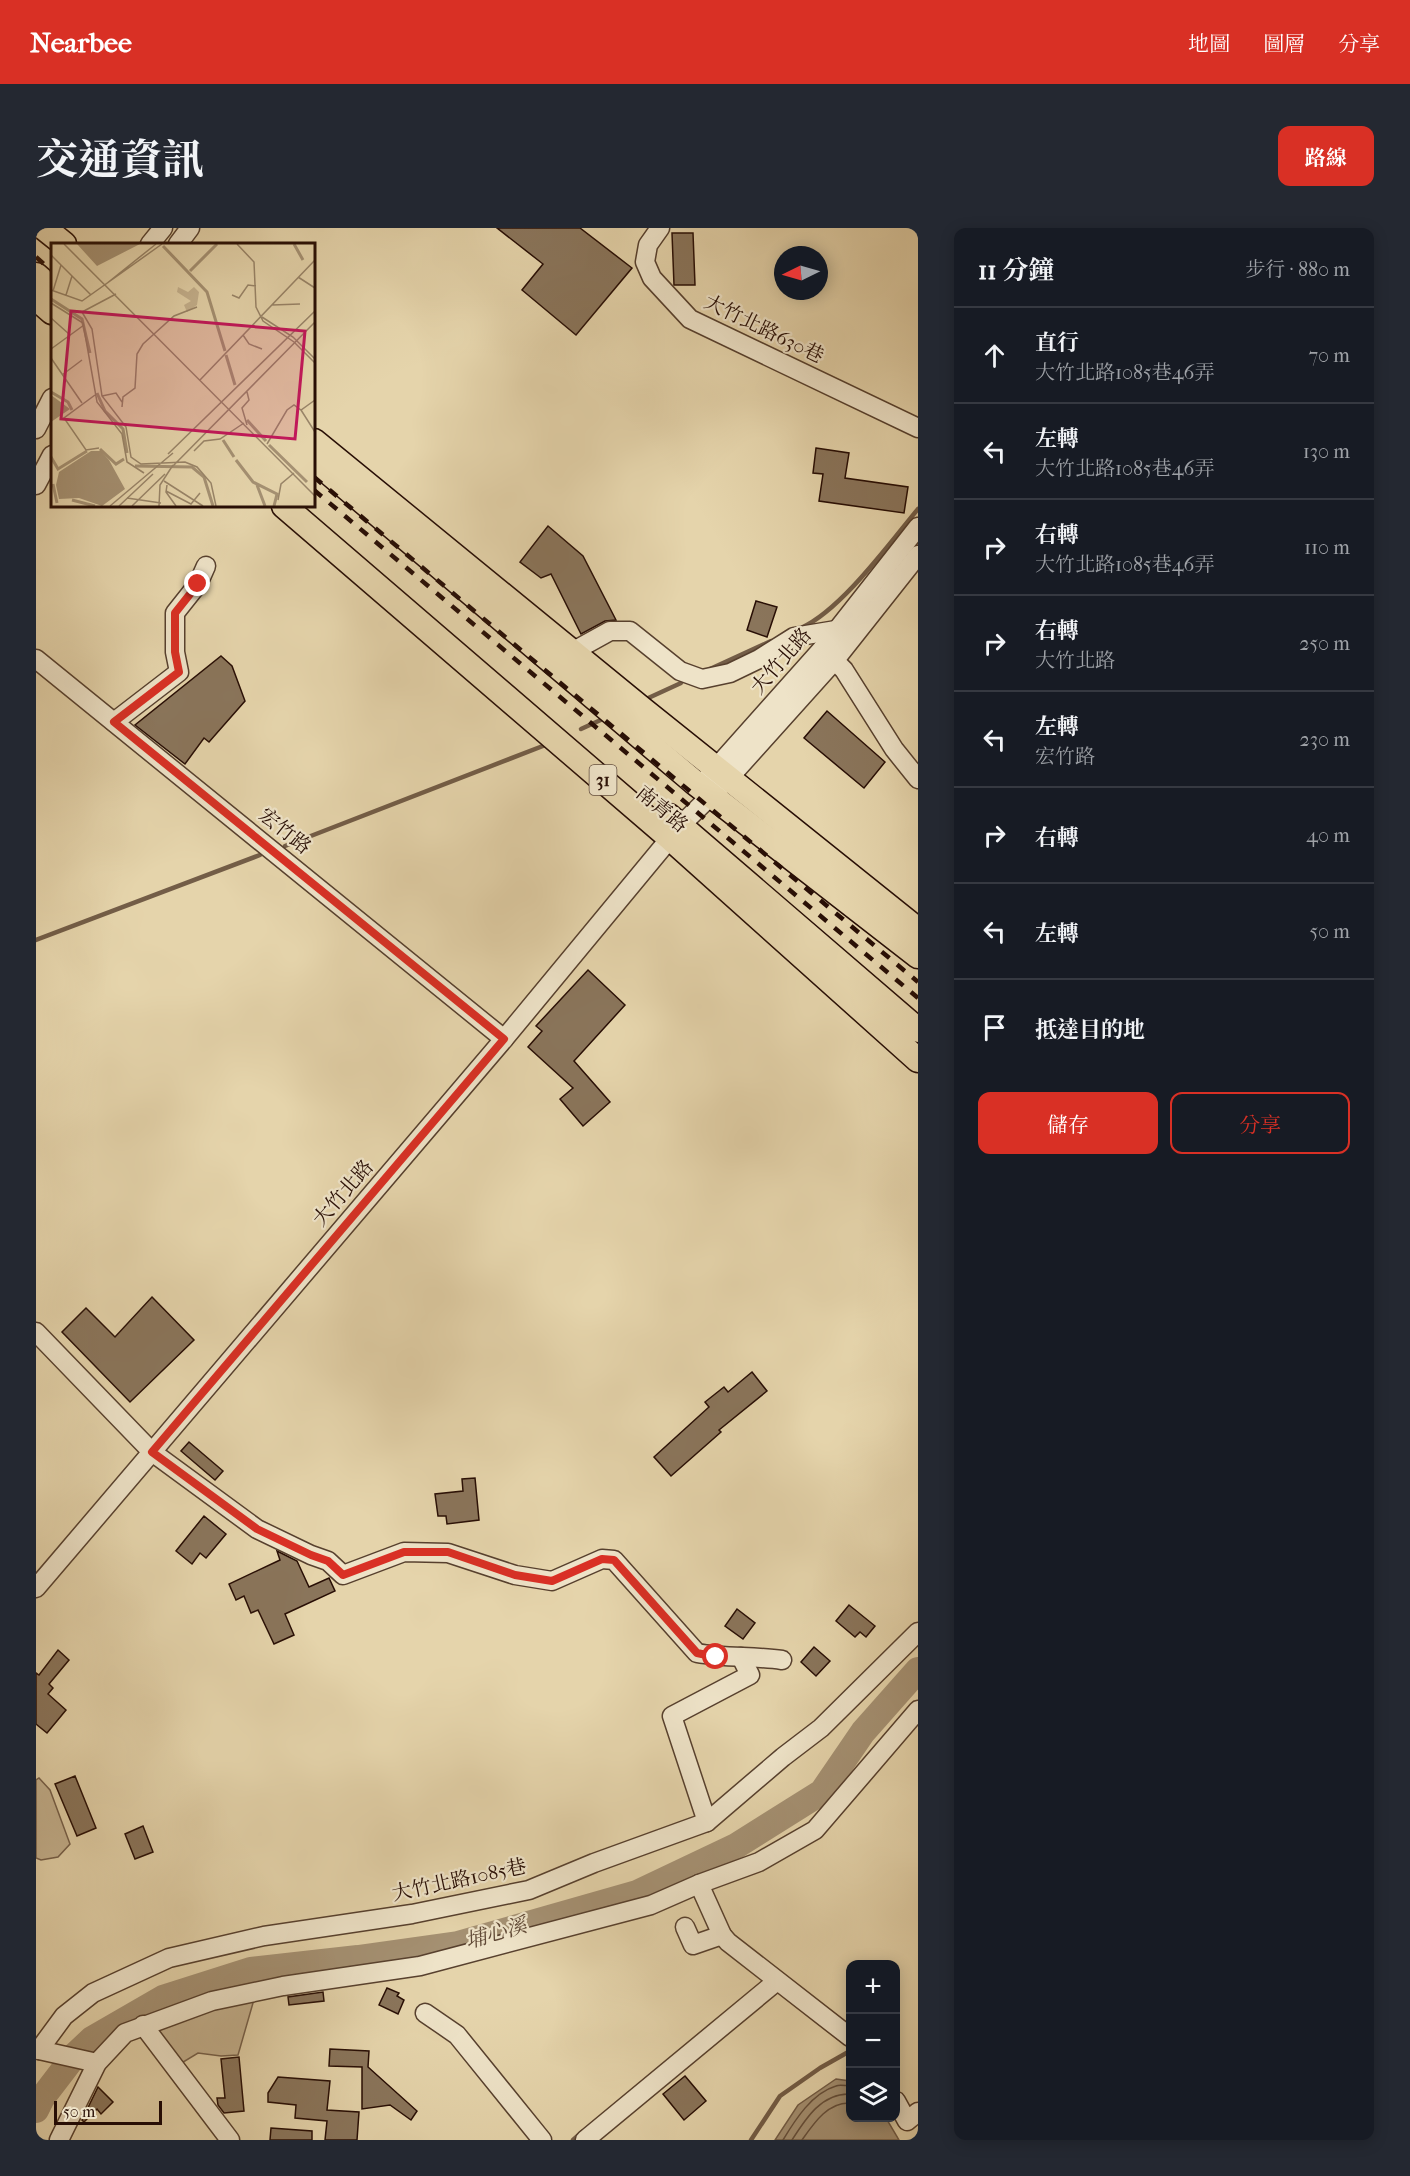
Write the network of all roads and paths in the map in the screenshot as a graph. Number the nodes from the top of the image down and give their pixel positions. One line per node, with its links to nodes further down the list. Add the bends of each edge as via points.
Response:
1 (44, 228): 6 (main road)
2 (64, 228): 7 (main road)
3 (163, 228): 8 (street)
4 (190, 228): 9 (street)
5 (660, 228): 15 (street, 大竹北路630巷, via 648,245 645,262 652,278 690,320)
6 (63, 243)
7 (83, 243)
8 (151, 243)
9 (179, 243)
10 (36, 275): 11 (main road)
11 (51, 288)
12 (36, 298): 13 (main road)
13 (51, 311)
14 (51, 400): 16 (street)
15 (918, 428)
16 (36, 429)
17 (315, 442): 31 (main road)
18 (315, 452): 25 (main road)
19 (51, 457): 21 (street)
20 (315, 461): 25 (main road)
21 (36, 485)
22 (285, 507): 37 (main road, 31)
23 (298, 507): 27 (main road, 南青路)
24 (308, 507): 27 (main road, 南青路 / 31)
25 (380, 517): 36 (main road)
26 (918, 527): 30 (street, 大竹北路)
27 (351, 543): 37 (main road, 南青路 / 31)
28 (918, 555): 32 (street, 大竹北路)
29 (206, 566): 34 (street, via 198,584 175,613 179,672)
30 (836, 630): 31 (street, via 794,637 759,660 730,673 702,679 680,671 630,631 610,631); 32 (street, 大竹北路)
31 (572, 652): 36 (main road)
32 (828, 655): 35 (street); 36 (street, 大竹北路)
33 (36, 659): 34 (street, 宏竹路)
34 (114, 722): 41 (street, 宏竹路)
35 (918, 779)
36 (714, 782): 37 (street, 大竹北路); 38 (main road); 39 (main road)
37 (676, 831): 40 (main road, 南青路 / 31); 41 (street, 大竹北路); 42 (main road, 31)
38 (918, 930)
39 (918, 956)
40 (918, 1030)
41 (504, 1039): 44 (street, 大竹北路)
42 (918, 1060)
43 (36, 1332): 44 (street)
44 (152, 1452): 45 (street, 大竹北路); 47 (street, via 257,1529 328,1561 343,1575 404,1552 448,1552 515,1575 552,1581 602,1559 614,1560 697,1653)
45 (36, 1588)
46 (918, 1632): 50 (street, 大竹北路1085巷, via 821,1728)
47 (741, 1657): 48 (street); 50 (street, via 750,1676 672,1716)
48 (782, 1660)
49 (918, 1710): 51 (street, via 815,1830 759,1862)
50 (707, 1822): 58 (street, 大竹北路1085巷, via 530,1890 412,1914 264,1936 169,1958 93,1993 64,2016)
51 (699, 1884): 53 (street); 56 (street, via 651,1905 470,1954 212,2001)
52 (685, 1927): 53 (street, via 693,1945)
53 (722, 1935): 54 (street)
54 (777, 1981): 57 (street); 65 (street)
55 (425, 2013): 64 (street, via 457,2035)
56 (143, 2025): 59 (street, via 126,2033); 62 (street)
57 (846, 2034)
58 (37, 2049): 59 (street)
59 (97, 2062): 63 (street)
60 (900, 2108): 61 (street, via 907,2121)
61 (918, 2112)
62 (228, 2139)
63 (59, 2140)
64 (542, 2140)
65 (585, 2140)

